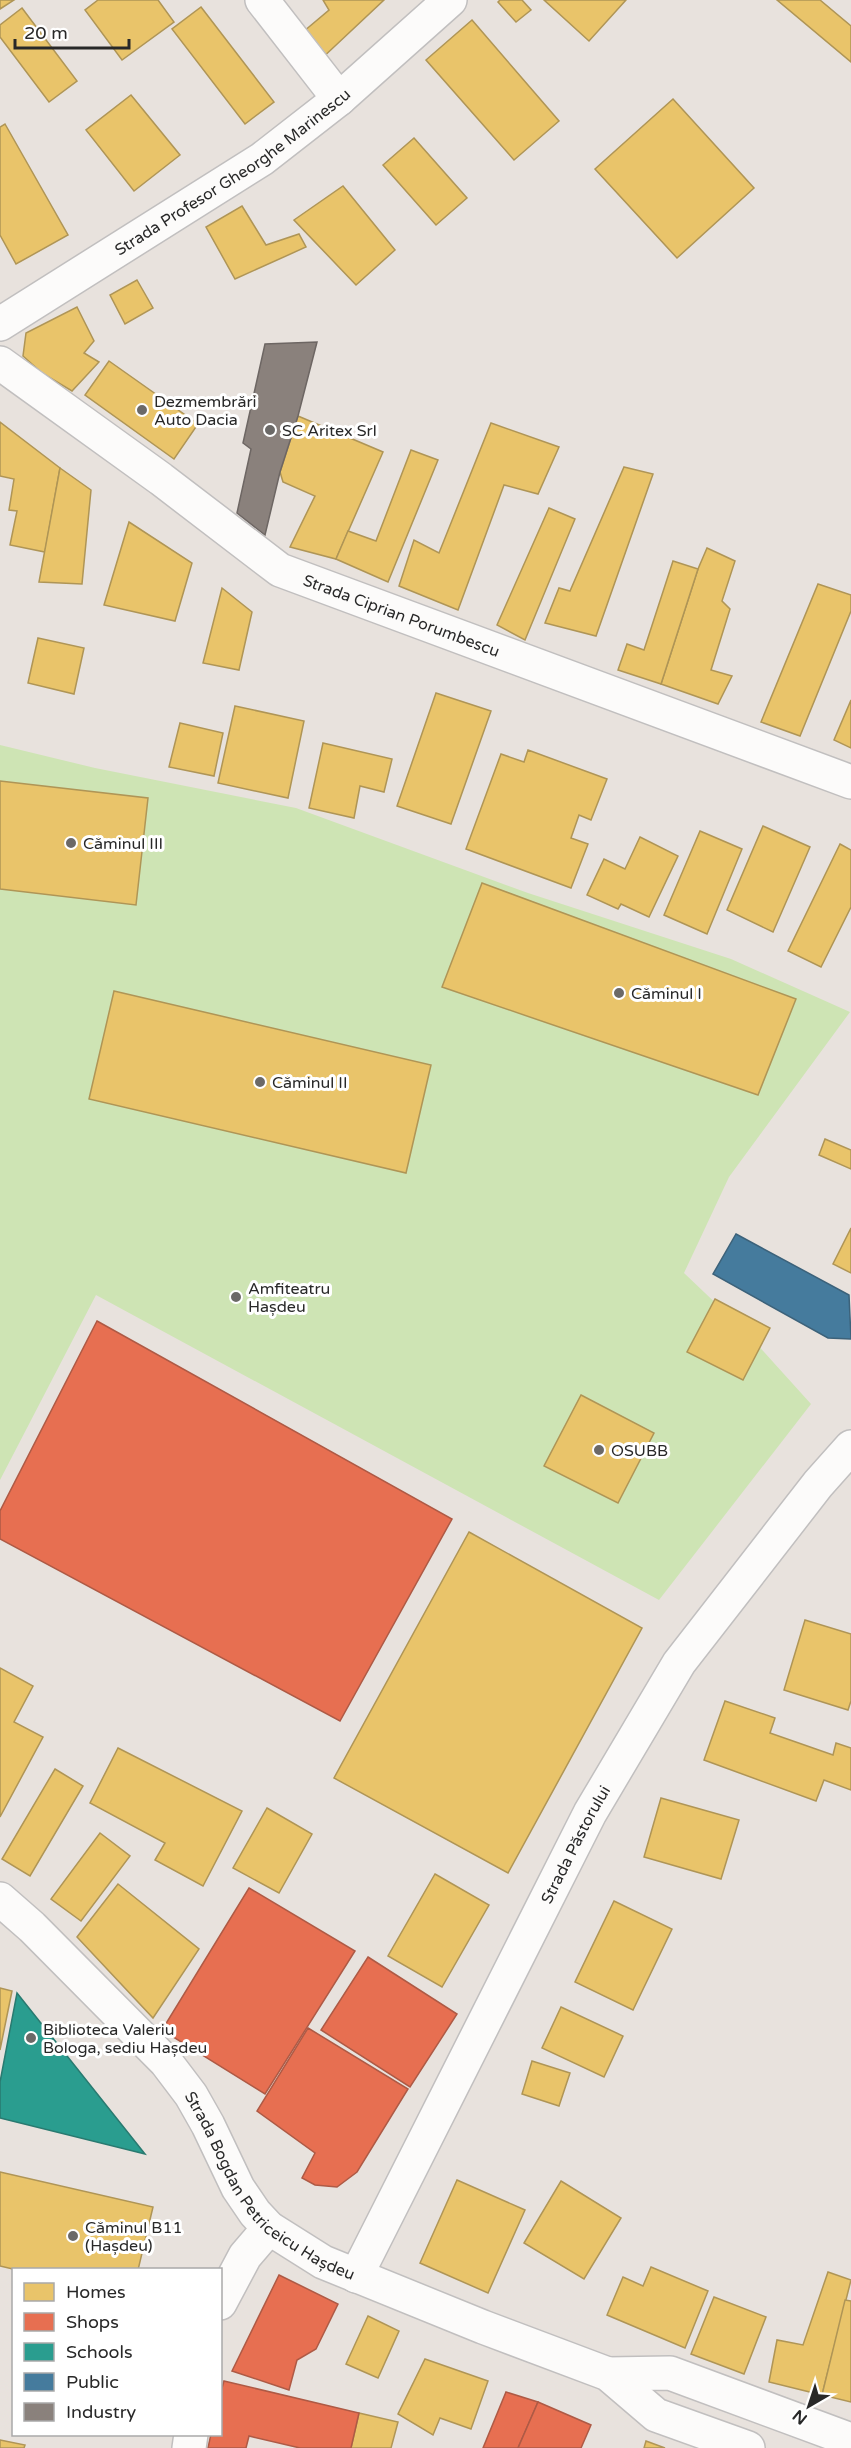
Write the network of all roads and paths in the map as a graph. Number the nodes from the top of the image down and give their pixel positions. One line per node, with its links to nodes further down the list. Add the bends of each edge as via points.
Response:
1 (262, 0): 3 (street)
2 (450, 0): 3 (street, Strada Profesor Gheorghe Marinescu)
3 (339, 99): 4 (street, Strada Profesor Gheorghe Marinescu, via 262,159)
4 (0, 324)
5 (0, 363): 6 (street, Strada Ciprian Porumbescu, via 280,570)
6 (851, 782)
7 (851, 1447): 10 (street, Strada Păstorului, via 679,1663 590,1813)
8 (0, 1899): 9 (street, Strada Bogdan Petriceicu Hașdeu, via 166,2062 191,2095 238,2188)
9 (269, 2228): 10 (street, Strada Bogdan Petriceicu Hașdeu, via 322,2262); 11 (street, via 245,2256)
10 (356, 2276): 12 (street, Strada Bogdan Petriceicu Hașdeu)
11 (222, 2299)
12 (608, 2374): 13 (street, Strada Bogdan Petriceicu Hașdeu, via 670,2373); 14 (street, Strada Bogdan Petriceicu Hașdeu, via 656,2415)
13 (851, 2440)
14 (748, 2448)

